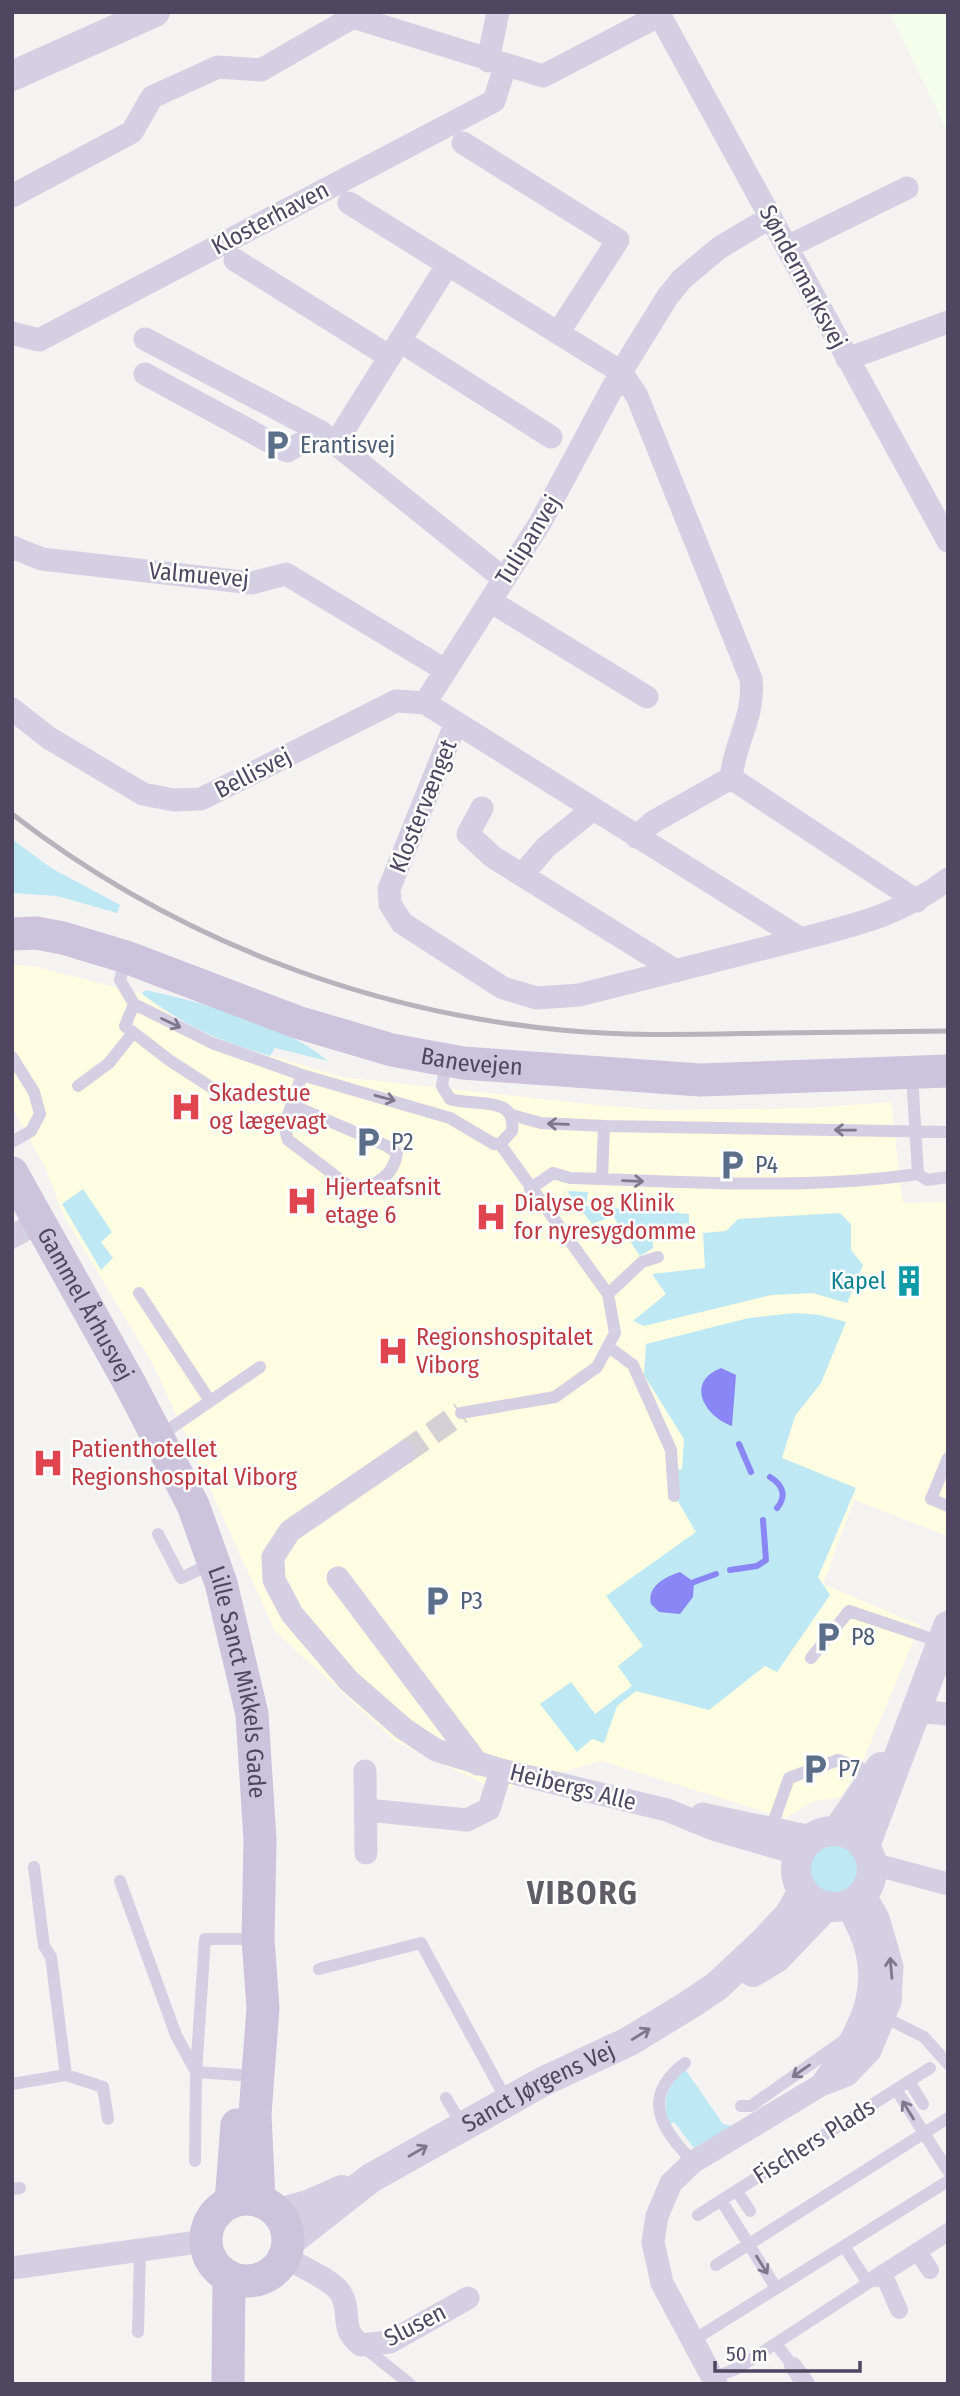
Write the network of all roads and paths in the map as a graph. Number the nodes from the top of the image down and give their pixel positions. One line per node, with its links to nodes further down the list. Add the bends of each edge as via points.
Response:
1 (155, 12): 5 (street)
2 (498, 12): 4 (street, Klosterhaven)
3 (661, 13): 4 (street, via 543,76); 10 (street, Søndermarksvej)
4 (497, 64): 8 (street, via 353,17 261,70 218,67 152,97 132,132); 15 (street, Klosterhaven, via 494,101 39,340)
5 (12, 76)
6 (463, 143): 16 (street, via 618,240)
7 (907, 188): 11 (street)
8 (12, 196)
9 (349, 203): 13 (street)
10 (771, 217): 11 (street, Søndermarksvej); 20 (street, Tulipanvej, via 719,248 682,279)
11 (787, 247): 19 (street, Søndermarksvej)
12 (235, 260): 18 (street)
13 (448, 264): 16 (street); 18 (street)
14 (948, 322): 19 (street)
15 (12, 333)
16 (558, 333): 20 (street)
17 (145, 339): 23 (street)
18 (395, 349): 22 (street); 23 (street)
19 (847, 359): 24 (street, Søndermarksvej)
20 (621, 372): 26 (street, Tulipanvej, via 584,445); 33 (street, via 637,396 751,679 753,700)
21 (145, 374): 23 (street, via 287,451)
22 (551, 437)
23 (328, 438): 26 (street)
24 (948, 541)
25 (12, 547): 28 (street, Valmuevej, via 42,559 252,583 286,575)
26 (504, 579): 27 (street, Tulipanvej)
27 (490, 601): 28 (street, Tulipanvej); 29 (street)
28 (445, 670): 30 (street, Tulipanvej)
29 (647, 697)
30 (425, 703): 31 (street, Bellisvej, via 396,701 201,799 174,800 143,794 49,738); 32 (street, Klostervænget)
31 (12, 709)
32 (455, 725): 35 (street, Klostervænget); 43 (street, Klostervænget, via 390,889 390,904 402,923 503,988 537,998 579,995)
33 (731, 778): 36 (street, via 653,822); 39 (street)
34 (482, 808): 37 (street, via 468,834)
35 (592, 810): 36 (street, Klostervænget); 37 (street, via 546,847)
36 (636, 837): 41 (street, Klostervænget)
37 (522, 875): 43 (street)
38 (948, 879): 39 (street, Klostervænget)
39 (917, 901): 41 (street, Klostervænget, via 879,919)
40 (12, 934): 42 (main road, Banevejen, via 63,938)
41 (801, 939): 43 (street, Klostervænget)
42 (126, 957): 44 (lane, via 120,980); 47 (main road, Banevejen, via 298,1023)
43 (676, 971)
44 (134, 1004): 45 (lane, via 125,1026); 50 (lane, one-way to 50, via 212,1043)
45 (132, 1034): 51 (lane, via 109,1063); 52 (lane)
46 (12, 1057): 58 (lane, via 34,1091 40,1114 31,1131)
47 (446, 1060): 49 (main road, Banevejen, via 700,1080); 54 (lane, via 442,1086 450,1098 501,1105)
48 (948, 1071): 49 (main road, Banevejen)
49 (912, 1074): 56 (lane)
50 (302, 1075): 53 (lane); 59 (lane, one-way to 59, via 450,1118)
51 (78, 1086)
52 (226, 1097)
53 (292, 1105): 53 (lane, via 284,1126 288,1140 354,1190 387,1176 395,1164 397,1153 387,1146)
54 (512, 1115): 55 (lane, one-way to 54, via 541,1124); 59 (lane, via 512,1131)
55 (604, 1126): 56 (lane, one-way to 55); 63 (lane)
56 (914, 1131): 57 (lane); 61 (lane)
57 (948, 1132)
58 (12, 1142)
59 (500, 1144): 64 (lane)
60 (12, 1173): 65 (main road, Gammel Århusvej)
61 (918, 1174): 62 (lane, via 927,1180); 63 (lane, one-way to 61, via 772,1186)
62 (948, 1177)
63 (602, 1179): 64 (lane, via 553,1173)
64 (530, 1189): 68 (lane)
65 (25, 1230): 73 (main road, Gammel Århusvej)
66 (657, 1257): 68 (lane, via 642,1262)
67 (139, 1293): 71 (lane)
68 (608, 1294): 69 (lane, via 615,1333)
69 (609, 1347): 72 (lane, via 597,1367 555,1397); 76 (lane, via 633,1365 671,1450)
70 (260, 1367): 71 (lane)
71 (211, 1401): 73 (lane)
72 (461, 1413)
73 (158, 1437): 79 (main road, Lille Sanct Mikkels Gade, via 193,1505)
74 (404, 1453): 86 (street, Heibergs Alle, via 290,1531 273,1557 274,1580 292,1614 349,1681)
75 (948, 1458): 77 (lane, via 931,1499)
76 (674, 1496)
77 (948, 1506)
78 (159, 1534): 79 (lane, via 181,1578)
79 (214, 1563): 101 (main road, Lille Sanct Mikkels Gade, via 253,1714 260,1840)
80 (338, 1578): 83 (street, Heibergs Alle)
81 (944, 1634): 82 (lane, via 849,1611); 84 (street)
82 (811, 1658)
83 (425, 1694): 86 (street, Heibergs Alle, via 431,1724); 87 (street, Heibergs Alle)
84 (914, 1711): 85 (street); 90 (street); 96 (street)
85 (948, 1714)
86 (426, 1743): 87 (street, Heibergs Alle)
87 (478, 1764): 88 (street, Heibergs Alle)
88 (501, 1770): 91 (street, via 489,1809 474,1818); 92 (street, Heibergs Alle)
89 (365, 1772): 91 (street)
90 (877, 1774): 93 (lane, via 838,1760 789,1777); 94 (street)
91 (367, 1810): 95 (street)
92 (667, 1810): 93 (street, Heibergs Alle); 94 (street, Heibergs Alle, via 716,1830)
93 (772, 1826): 94 (street, Heibergs Alle)
94 (817, 1840): 96 (street, via 849,1833); 100 (street, via 796,1874)
95 (366, 1853)
96 (869, 1855): 99 (street); 100 (street, via 873,1874)
97 (34, 1867): 108 (lane)
98 (120, 1881): 107 (lane, via 176,2035)
99 (948, 1884)
100 (835, 1899): 103 (street, via 861,1928 868,1948); 115 (street, Sanct Jørgens Vej, one-way to 100, via 628,2042 717,1986 776,1958)
101 (258, 1939): 107 (lane, via 205,1939); 109 (main road, Lille Sanct Mikkels Gade, via 244,2008); 130 (main road, Lille Sanct Mikkels Gade, via 263,2008 256,2114)
102 (319, 1969): 115 (lane, via 421,1943)
103 (869, 2020): 105 (lane, via 924,2037); 112 (street); 112 (street, via 870,2051 847,2075); 117 (lane, one-way to 117, via 751,2106)
104 (685, 2063): 123 (lane, via 666,2081 659,2098 660,2118)
105 (948, 2064)
106 (930, 2068): 110 (lane, Fischers Plads)
107 (196, 2072): 109 (lane); 122 (lane)
108 (66, 2075): 111 (lane); 119 (lane, via 103,2087)
109 (240, 2075): 130 (main road, Lille Sanct Mikkels Gade)
110 (909, 2081): 113 (lane, Fischers Plads); 116 (lane)
111 (12, 2084)
112 (821, 2085): 123 (street)
113 (896, 2090): 121 (lane, one-way to 113); 126 (lane, Fischers Plads)
114 (446, 2098): 120 (lane)
115 (507, 2101): 120 (street, Sanct Jørgens Vej)
116 (923, 2104)
117 (741, 2106)
118 (948, 2118): 121 (lane)
119 (108, 2119)
120 (462, 2126): 130 (street, Sanct Jørgens Vej, one-way to 120, via 323,2218 359,2185)
121 (924, 2134): 124 (lane); 133 (lane)
122 (195, 2161)
123 (693, 2162): 146 (street, via 671,2183 657,2216 653,2242 662,2283)
124 (948, 2171)
125 (948, 2181): 134 (lane)
126 (737, 2191): 127 (lane, Fischers Plads); 128 (lane)
127 (721, 2200): 129 (lane, Fischers Plads); 133 (lane)
128 (750, 2211)
129 (698, 2215)
130 (268, 2223): 132 (main road, via 212,2217); 141 (main road, via 267,2276); 148 (street, Slusen, via 338,2289 345,2305 345,2323)
131 (948, 2232): 136 (street)
132 (205, 2241): 135 (street); 141 (main road, via 215,2266)
133 (749, 2244): 137 (lane); 142 (lane, one-way to 142)
134 (844, 2246): 140 (lane); 142 (lane)
135 (140, 2251): 138 (street); 145 (lane)
136 (918, 2252): 139 (street); 140 (street)
137 (716, 2265)
138 (12, 2268)
139 (930, 2270)
140 (875, 2278): 144 (street); 147 (lane)
141 (242, 2279): 151 (main road); 152 (main road)
142 (776, 2288): 146 (lane)
143 (468, 2298): 148 (street, Slusen, via 390,2342)
144 (899, 2310)
145 (138, 2332)
146 (692, 2341): 150 (street)
147 (776, 2344): 149 (lane); 150 (lane)
148 (361, 2345): 153 (lane)
149 (793, 2366): 154 (street)
150 (721, 2378)
151 (228, 2384)
152 (246, 2384)
153 (410, 2384)
154 (806, 2384)

